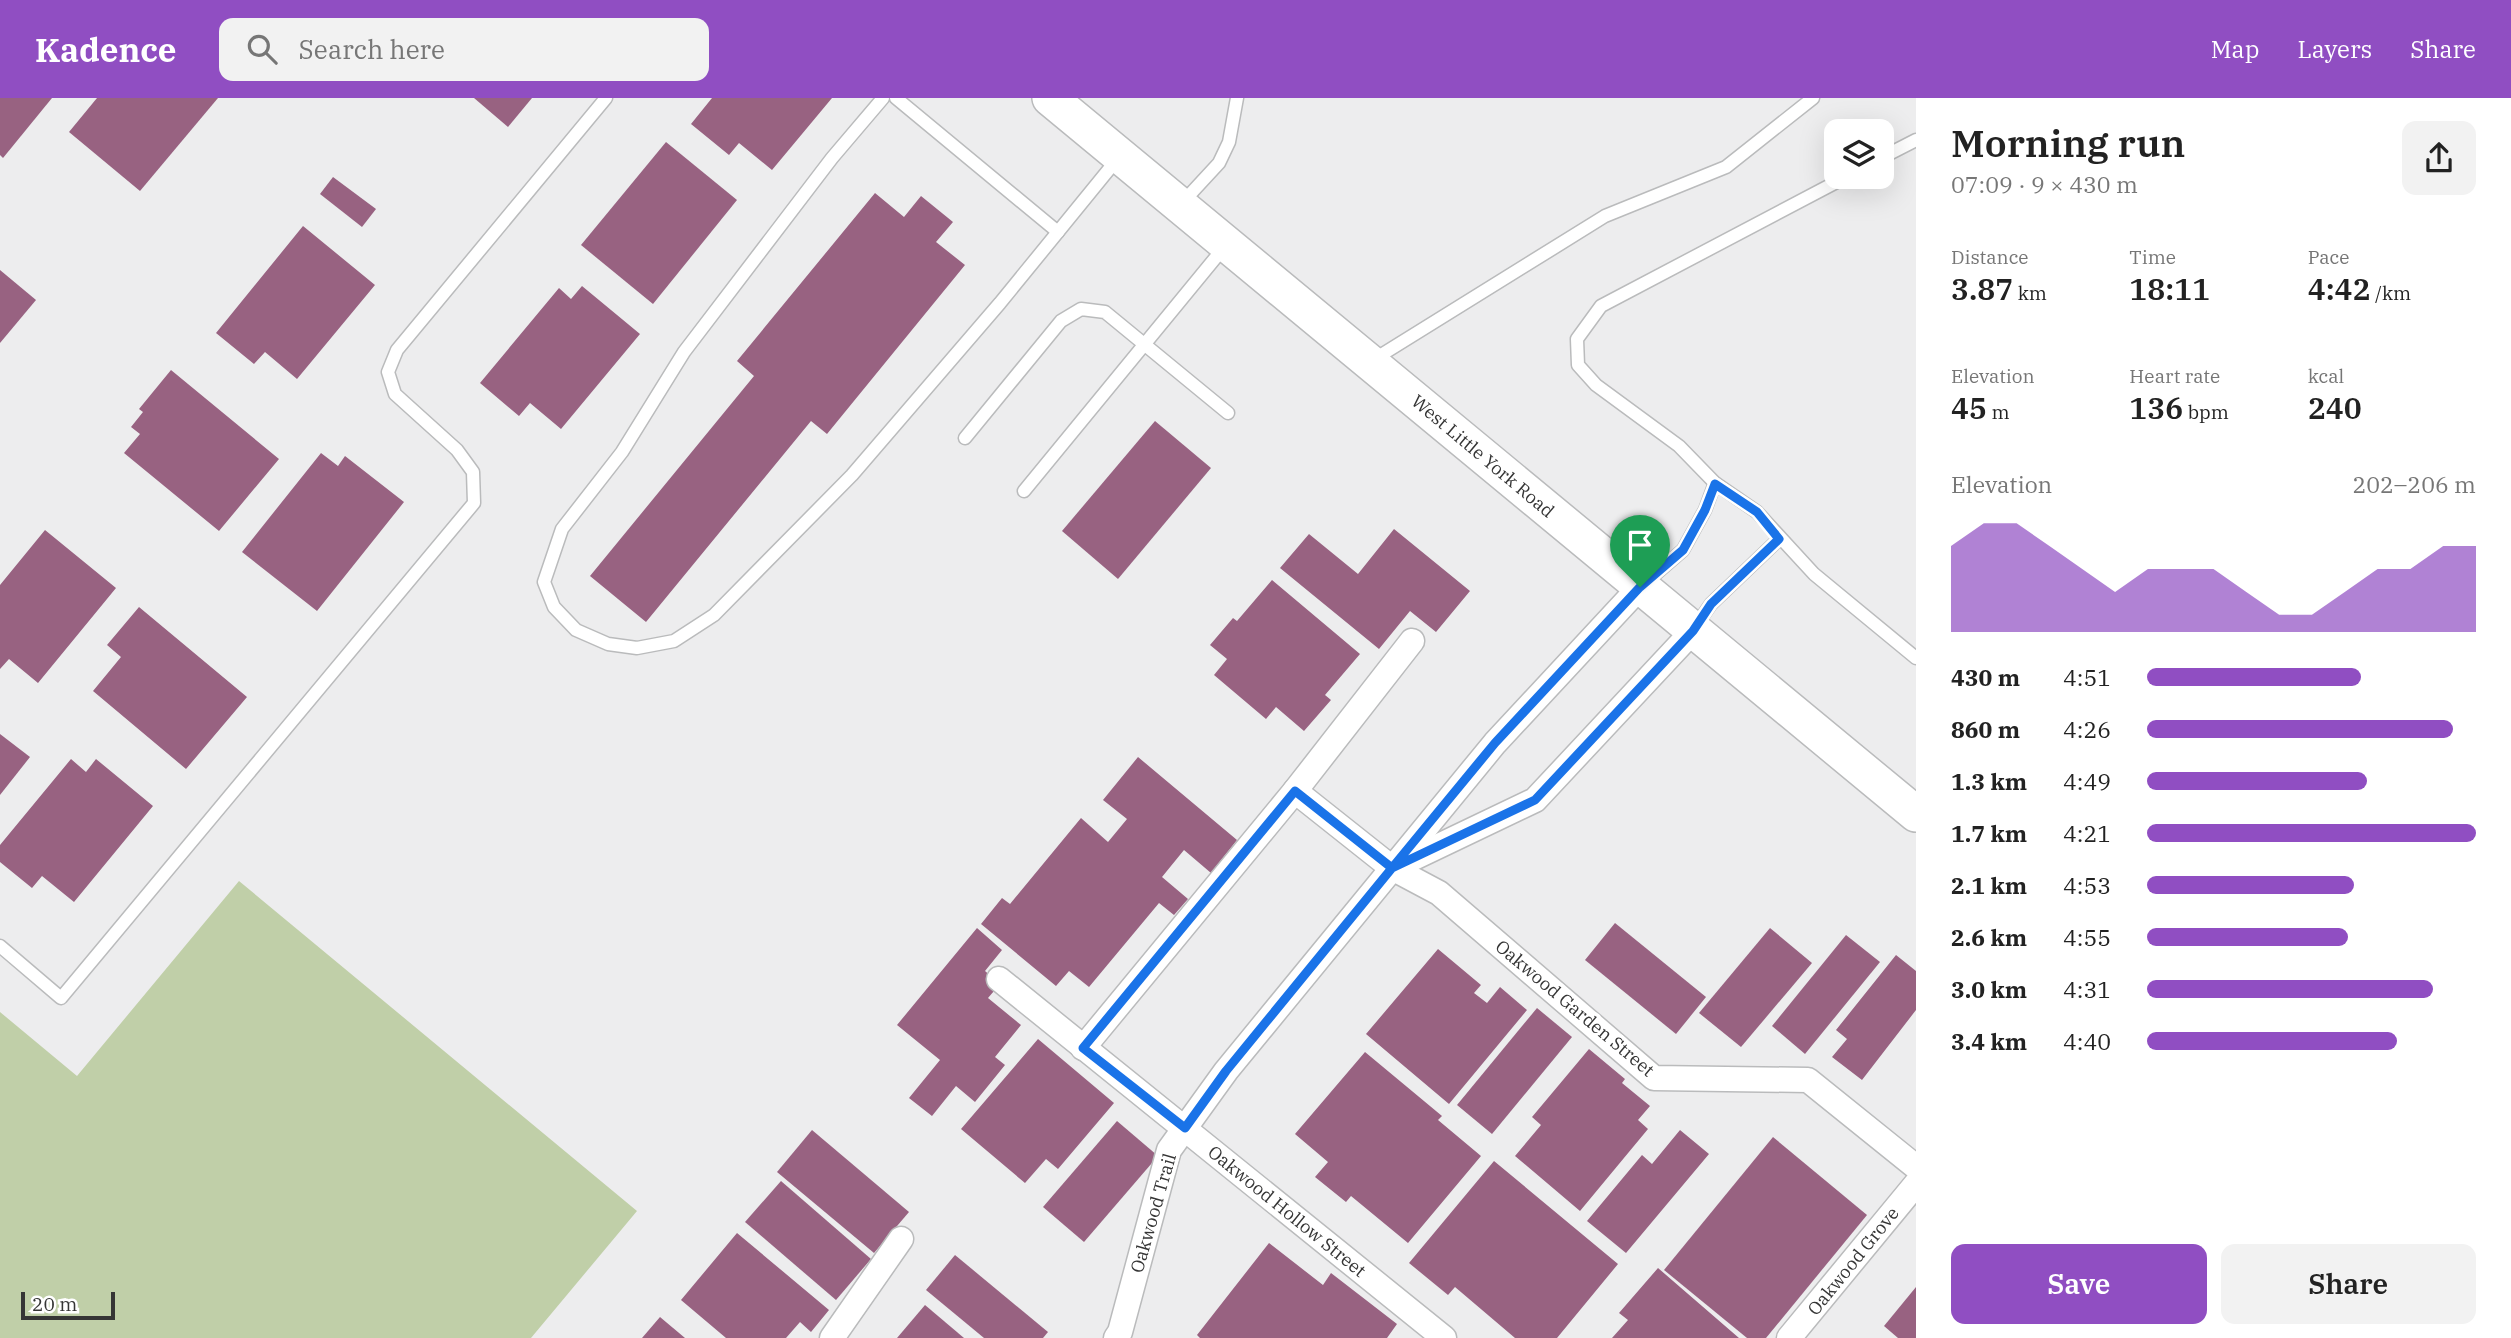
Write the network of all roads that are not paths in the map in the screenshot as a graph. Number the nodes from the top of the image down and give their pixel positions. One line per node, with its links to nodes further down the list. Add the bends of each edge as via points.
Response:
1 (606, 98): 28 (lane, via 397,350 388,372 395,394 457,450 473,472 474,503 61,998)
2 (883, 98): 12 (lane, via 684,352 622,452 562,529 544,582 554,607 576,630 608,644 637,648 674,641 714,615 852,475)
3 (896, 98): 12 (lane)
4 (1050, 98): 9 (main road, West Little York Road)
5 (1237, 98): 11 (lane, via 1229,142 1219,163)
6 (1813, 98): 15 (lane, via 1726,167 1605,216)
7 (1916, 140): 8 (lane)
8 (1894, 152)
9 (1120, 156): 11 (main road, West Little York Road); 12 (lane)
10 (1824, 189): 18 (lane, via 1601,306 1577,339 1578,365 1596,386 1679,446)
11 (1180, 205): 13 (main road, West Little York Road)
12 (1058, 232)
13 (1227, 245): 14 (lane); 15 (main road, West Little York Road)
14 (1145, 344): 16 (lane); 17 (lane, via 1105,312 1081,309 1061,321); 19 (lane)
15 (1370, 362): 21 (main road, West Little York Road)
16 (1228, 413)
17 (965, 438)
18 (1715, 484): 20 (lane, via 1757,512); 21 (lane, via 1683,550)
19 (1024, 491)
20 (1779, 539): 22 (lane, via 1711,604); 24 (lane)
21 (1640, 587): 22 (main road, West Little York Road); 27 (street, Oakwood Trail, via 1495,743)
22 (1693, 631): 26 (main road, West Little York Road); 27 (street, Oakwood Trail, via 1535,800)
23 (1412, 641): 25 (street)
24 (1916, 658)
25 (1295, 791): 27 (street, Oakwood Garden Street); 30 (street)
26 (1916, 814)
27 (1392, 868): 31 (street, Oakwood Trail); 32 (street, Oakwood Garden Street, via 1439,893 1654,1079 1808,1080)
28 (0, 946)
29 (999, 979): 30 (street, Oakwood Hollow Street)
30 (1083, 1048): 31 (street, Oakwood Hollow Street)
31 (1185, 1128): 36 (street, Oakwood Trail, via 1169,1150); 37 (street, Oakwood Hollow Street)
32 (1916, 1167)
33 (1916, 1184): 38 (street, Oakwood Grove)
34 (901, 1239): 35 (street)
35 (835, 1337)
36 (1116, 1338)
37 (1444, 1338)
38 (1789, 1338)

